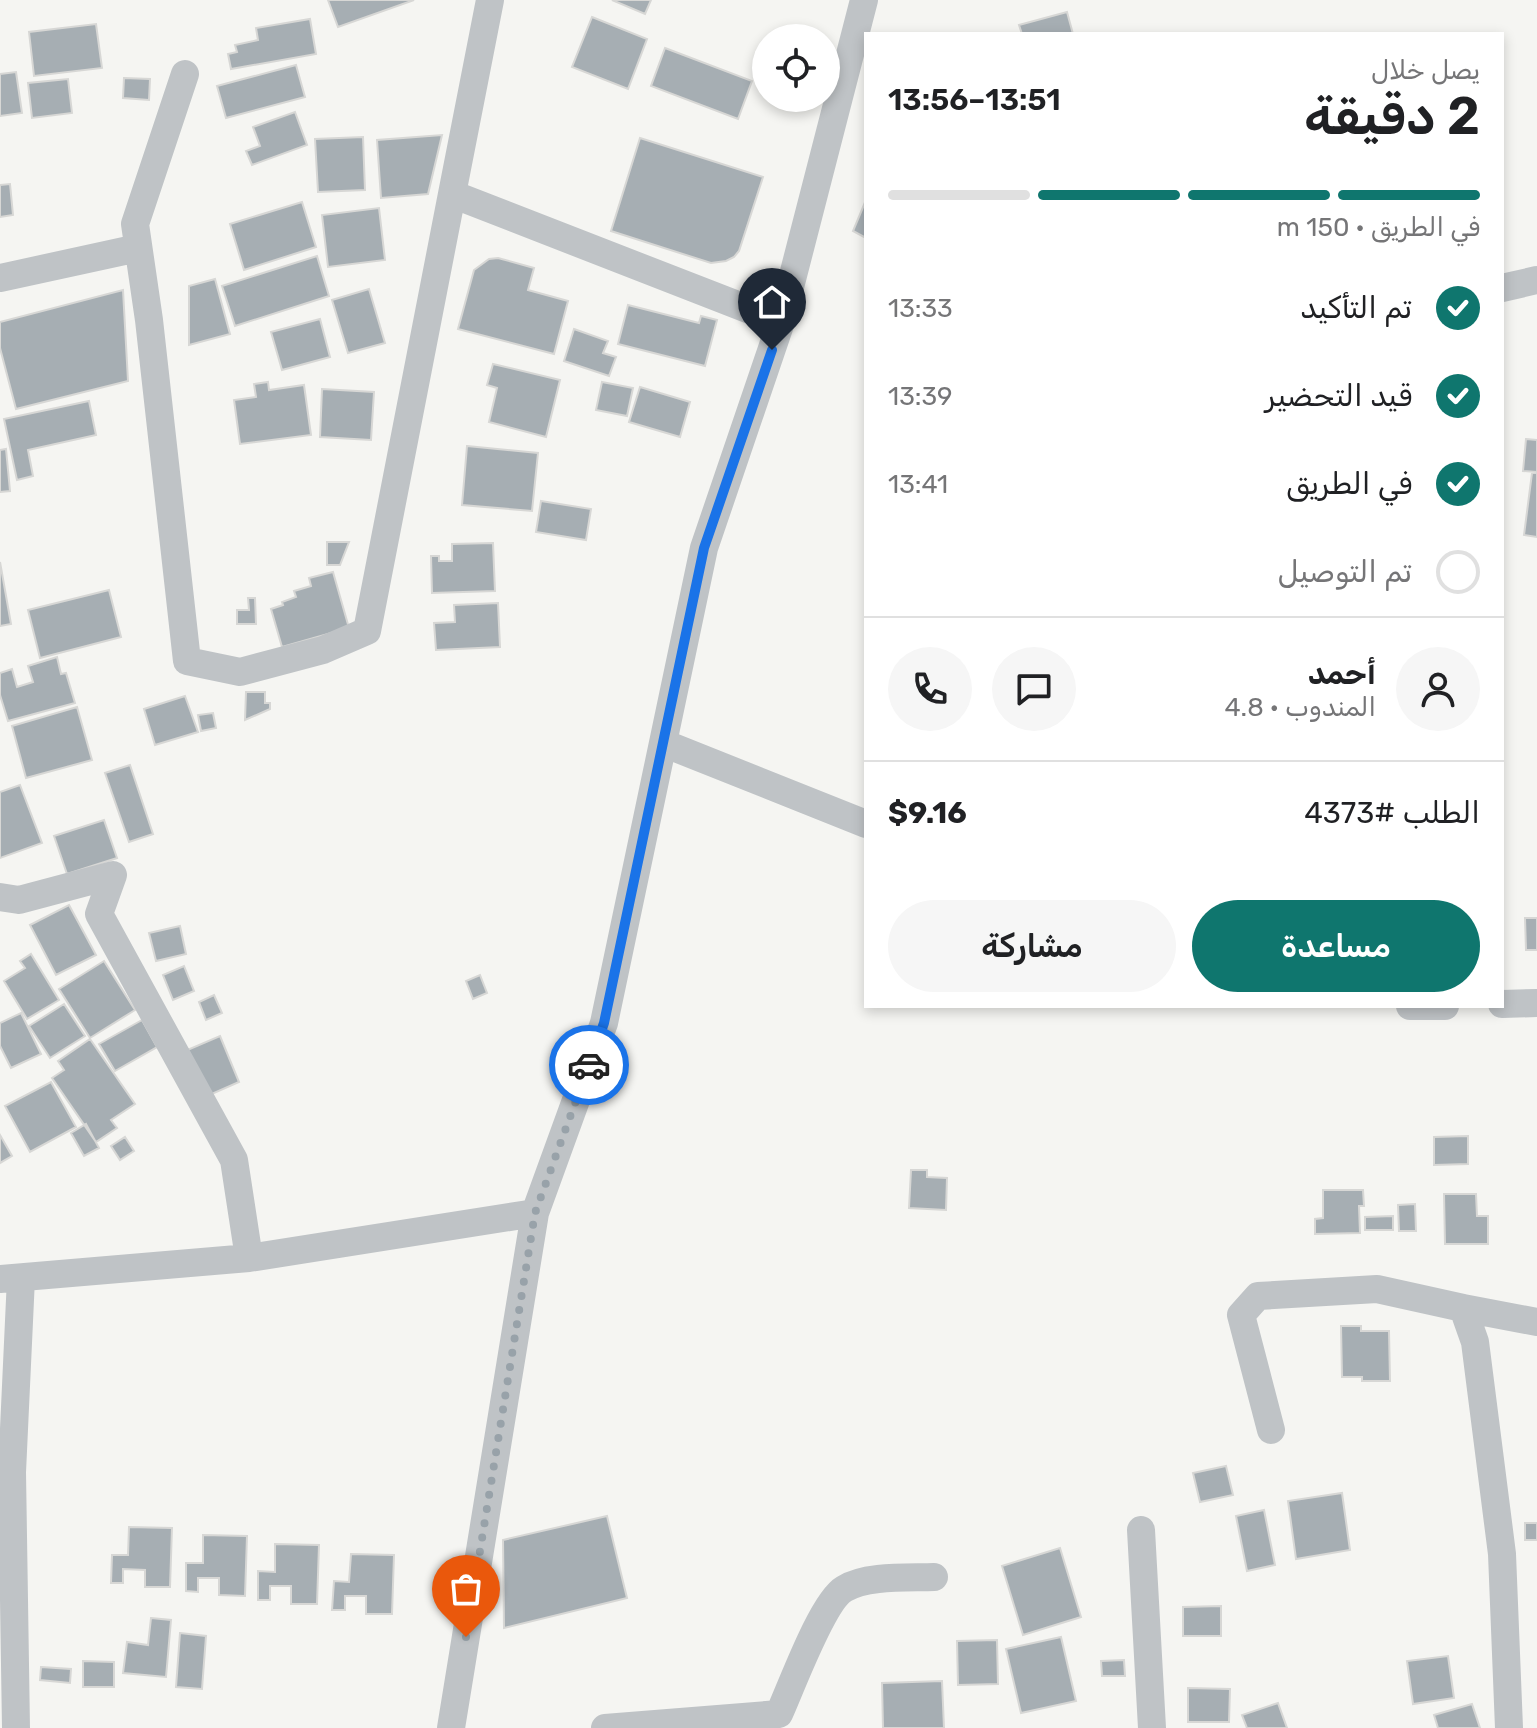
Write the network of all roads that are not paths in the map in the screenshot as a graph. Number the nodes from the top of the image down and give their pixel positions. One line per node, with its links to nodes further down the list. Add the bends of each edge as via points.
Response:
1 (490, 0): 4 (street)
2 (864, 0): 9 (street)
3 (185, 74): 5 (street, via 135,224)
4 (452, 194): 5 (street, via 367,631 323,650 240,672 187,661); 9 (street)
5 (138, 248): 6 (street)
6 (0, 278)
7 (1537, 280): 8 (street)
8 (1504, 288)
9 (781, 322): 10 (street, via 704,548)
10 (663, 743): 11 (street); 15 (street, via 604,1023)
11 (864, 823)
12 (0, 897): 16 (street, via 19,900 113,875 99,914 234,1160)
13 (1537, 1003): 14 (street)
14 (1504, 1004)
15 (535, 1213): 16 (street); 26 (street)
16 (249, 1258): 17 (street)
17 (11, 1278): 21 (street)
18 (1463, 1308): 19 (street); 20 (street, via 1377,1289 1258,1296 1241,1315); 29 (street, via 1475,1342 1502,1554)
19 (1537, 1322)
20 (1271, 1430)
21 (6, 1477): 25 (street)
22 (1141, 1530): 28 (street)
23 (934, 1577): 24 (street, via 873,1580 842,1590 819,1623)
24 (779, 1721): 27 (street)
25 (16, 1728)
26 (451, 1728)
27 (605, 1728)
28 (1152, 1728)
29 (1509, 1728)

